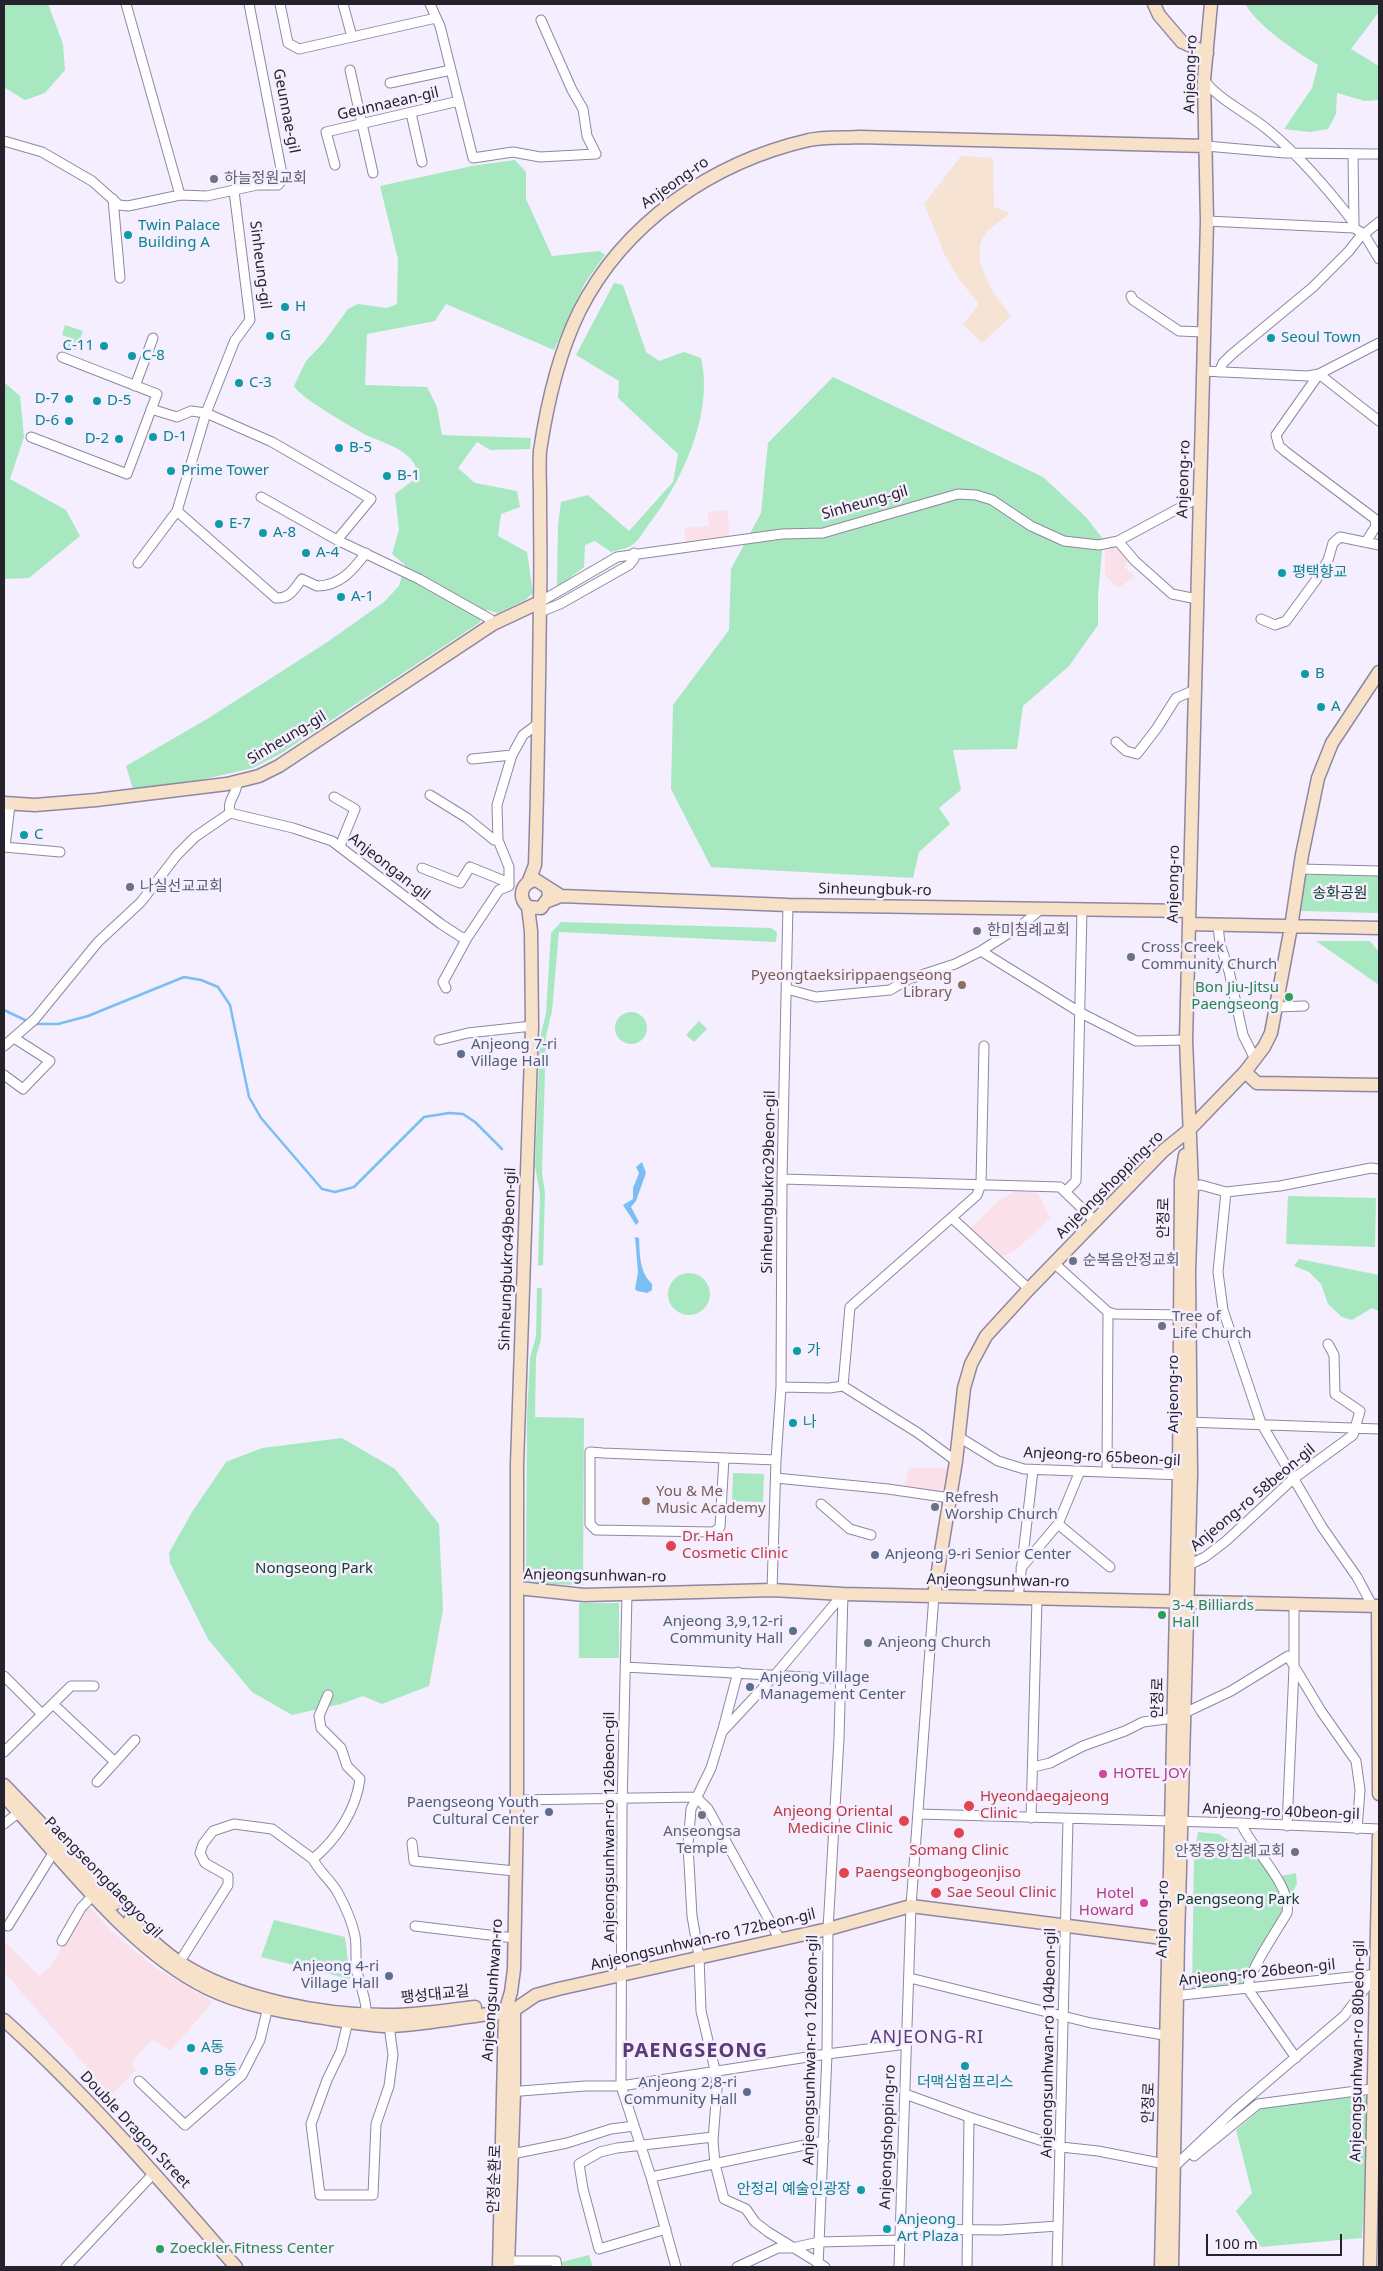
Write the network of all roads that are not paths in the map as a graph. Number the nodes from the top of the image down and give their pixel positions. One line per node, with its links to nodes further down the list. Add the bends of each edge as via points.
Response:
1 (126, 4): 28 (street)
2 (249, 4): 27 (street, Geunnae-gil, via 283,179 278,185 257,185)
3 (280, 4): 10 (street, via 288,43 299,49)
4 (343, 4): 10 (street)
5 (430, 4): 8 (street, Geunnaean-gil)
6 (1154, 4): 11 (street, via 1182,42)
7 (1211, 4): 11 (street, Anjeong-ro)
8 (436, 18): 10 (street); 13 (street, Geunnaean-gil)
9 (541, 20): 16 (street, Geunnaean-gil, via 583,109 587,136 596,154 540,156 513,152 473,158)
10 (352, 37)
11 (1207, 54): 14 (street, Anjeong-ro)
12 (350, 70): 18 (street)
13 (451, 70): 15 (street); 16 (street, Geunnaean-gil)
14 (1204, 80): 20 (street, Anjeong-ro); 21 (street)
15 (390, 83)
16 (459, 101): 17 (street, Geunnaean-gil)
17 (411, 113): 18 (street, Geunnaean-gil); 24 (street)
18 (361, 124): 25 (street, Geunnaean-gil, via 326,132); 26 (street)
19 (4, 141): 29 (street, via 42,152 92,181)
20 (1206, 146): 21 (street); 30 (street, Anjeong-ro); 59 (street, Anjeong-ro, via 859,137 811,140 727,167 697,184 654,216 598,279 579,311 564,348 551,394 540,454)
21 (1294, 153): 23 (street); 32 (street, via 1320,180)
22 (1379, 154): 23 (street)
23 (1353, 155): 32 (street)
24 (422, 162)
25 (335, 165)
26 (373, 173)
27 (234, 191): 28 (street, Geunnae-gil, via 207,196); 46 (street, Sinheung-gil, via 250,320 235,340)
28 (180, 195): 29 (street, Geunnae-gil, via 128,206)
29 (113, 200): 35 (street)
30 (1207, 221): 32 (street); 37 (street, Anjeong-ro)
31 (1379, 222): 33 (street)
32 (1354, 225): 33 (street)
33 (1363, 234): 34 (street); 42 (street, via 1313,287 1231,355)
34 (1379, 259)
35 (120, 278)
36 (1131, 296): 37 (street, via 1179,331)
37 (1204, 332): 41 (street, Anjeong-ro)
38 (153, 338): 44 (street)
39 (1379, 343): 43 (street)
40 (62, 357): 44 (street)
41 (1203, 371): 42 (street); 50 (street, Anjeong-ro)
42 (1219, 372): 43 (street)
43 (1319, 374): 47 (street); 54 (street, via 1278,431 1277,441 1286,452 1375,519 1376,526)
44 (135, 386): 45 (street, via 157,394)
45 (151, 409): 46 (street, via 177,417 191,411); 48 (street, via 127,474)
46 (206, 413): 51 (street, Sinheung-gil); 52 (street, via 272,442 371,499)
47 (1379, 421)
48 (31, 437)
49 (261, 497): 52 (street)
50 (1200, 497): 53 (street); 58 (street, Anjeong-ro)
51 (176, 511): 56 (street, via 276,598 290,595 302,579 317,586 342,580); 57 (street, Sinheung-gil)
52 (337, 540): 56 (street)
53 (1118, 541): 58 (street, via 1172,594); 59 (street, Sinheung-gil, via 1099,545 1064,541 1030,526 992,500 958,494 823,533 782,534 618,557)
54 (1366, 542): 55 (street); 60 (street, via 1340,537 1333,543 1328,560 1316,580 1286,621 1275,625)
55 (1379, 545)
56 (366, 553): 61 (street, via 444,593)
57 (138, 563)
58 (1197, 599): 63 (street, Anjeong-ro)
59 (540, 613): 61 (street, Sinheung-gil); 64 (street, Anjeong-ro)
60 (1261, 619)
61 (494, 624): 68 (street, Sinheung-gil, via 279,766)
62 (1379, 672): 79 (street, Anjeongshopping-ro, via 1350,714 1318,778)
63 (1195, 690): 65 (street, via 1176,698 1137,754 1126,751); 90 (street, Anjeong-ro)
64 (540, 723): 66 (street, via 522,735); 77 (street, Anjeong-ro)
65 (1116, 742)
66 (512, 755): 67 (street); 73 (street, via 497,805)
67 (472, 759)
68 (237, 782): 71 (street, Sinheung-gil, via 35,806); 72 (street, via 236,791 229,800)
69 (430, 794): 73 (street)
70 (334, 797): 74 (street, via 355,809)
71 (7, 804): 75 (street, Sinheung-gil)
72 (230, 813): 74 (street, Anjeongan-gil, via 293,828); 104 (street, via 195,836 141,902 98,942 32,1022)
73 (498, 840): 82 (street, via 510,866)
74 (340, 846): 96 (street, Anjeongan-gil, via 441,924)
75 (4, 848): 76 (street, Sinheung-gil)
76 (60, 852)
77 (535, 865): 81 (street); 83 (street)
78 (422, 868): 82 (street, Anjeongan-gil, via 460,883 470,867 502,880)
79 (1300, 869): 80 (street); 93 (street, Anjeongshopping-ro)
80 (1379, 871)
81 (544, 885): 83 (street); 84 (street); 85 (street)
82 (508, 886): 83 (street); 96 (street, via 499,890)
83 (525, 887): 87 (street, Sinheungbukro49beon-gil, via 522,900)
84 (561, 896): 85 (street); 86 (street, Sinheungbuk-ro)
85 (544, 904): 87 (street); 95 (street)
86 (788, 905): 88 (street, Sinheungbuk-ro); 99 (street, Sinheungbukro29beon-gil)
87 (528, 907): 95 (street, Sinheungbukro49beon-gil)
88 (1041, 909): 89 (street, Sinheungbuk-ro); 97 (street)
89 (1082, 909): 90 (street, Sinheungbuk-ro); 102 (street)
90 (1189, 911): 91 (street, Anjeong-ro)
91 (1189, 924): 92 (street); 106 (street, Anjeong-ro)
92 (1218, 925): 93 (street); 109 (street, via 1244,1035)
93 (1291, 927): 94 (street); 100 (street, Anjeongshopping-ro)
94 (1379, 928)
95 (531, 931): 103 (street, Sinheungbukro49beon-gil)
96 (467, 938): 98 (street, via 443,982)
97 (981, 950): 99 (street, via 890,990 816,997); 102 (street)
98 (446, 988)
99 (787, 989): 115 (street, Sinheungbukro29beon-gil)
100 (1276, 1006): 101 (street); 109 (street, Anjeongshopping-ro, via 1271,1032)
101 (1304, 1006)
102 (1081, 1013): 106 (street, via 1136,1041); 118 (street, via 1076,1182)
103 (532, 1026): 105 (street); 150 (street, Sinheungbukro49beon-gil, via 517,1464)
104 (14, 1038): 107 (street); 111 (street, via 50,1061 23,1089)
105 (440, 1040)
106 (1186, 1040): 113 (street, Anjeong-ro)
107 (4, 1046)
108 (984, 1046): 116 (street)
109 (1255, 1059): 110 (street, Anjeongshopping-ro)
110 (1245, 1072): 112 (street, via 1257,1083); 113 (street, Anjeongshopping-ro)
111 (4, 1075)
112 (1379, 1085)
113 (1189, 1130): 117 (street, Anjeong-ro); 121 (street, Anjeongshopping-ro, via 1163,1151); 125 (street, 안정로, via 1181,1180)
114 (1379, 1169): 119 (street)
115 (782, 1179): 116 (street); 128 (street, Sinheungbukro29beon-gil)
116 (981, 1184): 118 (street, via 1060,1187); 120 (street, via 977,1195)
117 (1192, 1186): 119 (street, via 1201,1185); 125 (street, Anjeong-ro)
118 (1065, 1192): 121 (street)
119 (1226, 1192): 130 (street, via 1218,1272 1223,1310)
120 (952, 1218): 123 (street); 127 (street, via 850,1307)
121 (1096, 1222): 122 (street, Anjeongshopping-ro)
122 (1055, 1264): 123 (street, Anjeongshopping-ro); 124 (street)
123 (1029, 1289): 133 (street, Anjeongshopping-ro, via 986,1336 971,1364 964,1388)
124 (1108, 1312): 125 (street); 139 (street)
125 (1184, 1315): 129 (street, Anjeong-ro)
126 (1328, 1344): 131 (street, via 1334,1354 1335,1394 1360,1410)
127 (843, 1386): 128 (street); 136 (street)
128 (782, 1387): 135 (street, Sinheungbukro29beon-gil)
129 (1184, 1421): 130 (street); 140 (street, Anjeong-ro)
130 (1261, 1424): 131 (street); 142 (street)
131 (1356, 1427): 132 (street); 142 (street, Anjeong-ro 58beon-gil, via 1353,1435)
132 (1379, 1428)
133 (959, 1437): 136 (street, Anjeongshopping-ro); 137 (street, Anjeong-ro 65beon-gil, via 998,1461)
134 (724, 1458): 134 (street, via 590,1452 590,1524 596,1530 714,1532 720,1527); 135 (street)
135 (776, 1460): 141 (street, Sinheungbukro29beon-gil)
136 (956, 1460): 143 (street, Anjeongshopping-ro)
137 (1032, 1470): 138 (street, Anjeong-ro 65beon-gil); 149 (street)
138 (1080, 1471): 139 (street, Anjeong-ro 65beon-gil); 145 (street)
139 (1107, 1472): 140 (street, Anjeong-ro 65beon-gil)
140 (1185, 1475): 148 (street, Anjeong-ro)
141 (776, 1478): 143 (street); 151 (street, Sinheungbukro29beon-gil)
142 (1293, 1479): 148 (street, Anjeong-ro 58beon-gil, via 1226,1541); 159 (street)
143 (950, 1498): 154 (street, Anjeongshopping-ro)
144 (822, 1504): 146 (street, via 850,1529)
145 (1058, 1524): 147 (street); 149 (street)
146 (871, 1535)
147 (1110, 1567)
148 (1183, 1567): 157 (street, Anjeong-ro)
149 (1021, 1568): 155 (street)
150 (518, 1588): 153 (street, Anjeongsunhwan-ro, via 584,1595); 183 (street, Anjeongsunhwan-ro)
151 (772, 1590): 152 (street, Anjeongsunhwan-ro); 153 (street, Anjeongsunhwan-ro)
152 (843, 1594): 154 (street, Anjeongsunhwan-ro); 164 (street); 166 (street, Anjeongsunhwan-ro 120beon-gil)
153 (627, 1595): 161 (street, Anjeongsunhwan-ro 126beon-gil)
154 (934, 1595): 155 (street, Anjeongsunhwan-ro); 185 (street, Anjeongshopping-ro)
155 (1018, 1598): 156 (street, Anjeongsunhwan-ro)
156 (1037, 1598): 157 (street, Anjeongsunhwan-ro); 176 (street)
157 (1183, 1600): 158 (street, Anjeongsunhwan-ro); 171 (street, Anjeong-ro)
158 (1294, 1604): 159 (street, Anjeongsunhwan-ro); 162 (street)
159 (1377, 1606): 160 (street)
160 (1379, 1638): 179 (street)
161 (625, 1667): 163 (street); 182 (street, Anjeongsunhwan-ro 126beon-gil)
162 (1294, 1668): 171 (street, via 1288,1656 1231,1691); 191 (street); 192 (street, via 1356,1761 1360,1790)
163 (738, 1672): 164 (street); 172 (street)
164 (776, 1675): 166 (street); 172 (street)
165 (4, 1676): 170 (street)
166 (840, 1679): 204 (street, Anjeongsunhwan-ro 120beon-gil)
167 (94, 1686): 169 (street, via 71,1686)
168 (328, 1695): 197 (street, via 319,1716 321,1728 341,1748 346,1766 360,1778 350,1812 333,1838)
169 (52, 1704): 170 (street); 175 (street)
170 (42, 1714): 174 (street)
171 (1179, 1715): 176 (street, via 1143,1722 1050,1763); 188 (street, Anjeong-ro)
172 (722, 1732): 181 (street, via 711,1768)
173 (135, 1740): 175 (street)
174 (4, 1752)
175 (114, 1762): 177 (street)
176 (1033, 1767): 186 (street)
177 (97, 1782)
178 (4, 1785): 184 (street)
179 (1379, 1794)
180 (4, 1796): 184 (street, Paengseongdaegyo-gil)
181 (696, 1797): 182 (street); 206 (street, via 708,1809); 209 (street, via 691,1809 688,1846 692,1916)
182 (622, 1799): 183 (street); 212 (street, Anjeongsunhwan-ro 126beon-gil)
183 (517, 1800): 198 (street, Anjeongsunhwan-ro)
184 (22, 1810): 190 (street); 196 (street, Paengseongdaegyo-gil)
185 (918, 1814): 186 (street, Anjeong-ro 40beon-gil); 200 (street, Anjeongshopping-ro)
186 (1031, 1818): 187 (street, Anjeong-ro 40beon-gil)
187 (1068, 1820): 188 (street, Anjeong-ro 40beon-gil); 203 (street, Anjeongsunhwan-ro 104beon-gil)
188 (1177, 1822): 189 (street, Anjeong-ro 40beon-gil); 207 (street)
189 (1241, 1823): 191 (street, Anjeong-ro 40beon-gil); 214 (street, via 1281,1886 1288,1906 1287,1913 1256,1964)
190 (4, 1824)
191 (1287, 1826): 192 (street, Anjeong-ro 40beon-gil)
192 (1357, 1829): 193 (street, Anjeong-ro 40beon-gil)
193 (1379, 1830)
194 (1379, 1836): 211 (street, Anjeongsunhwan-ro 80beon-gil)
195 (412, 1843): 198 (street, via 414,1861)
196 (58, 1849): 199 (street, Paengseongdaegyo-gil); 201 (street)
197 (313, 1859): 210 (street, via 272,1829 234,1824 213,1831 200,1853 206,1863 228,1876 228,1885); 219 (street, via 319,1871 337,1890 346,1909 355,1938)
198 (515, 1871): 205 (street, Anjeongsunhwan-ro)
199 (97, 1891): 208 (street, via 81,1908); 210 (street, Paengseongdaegyo-gil, via 142,1944)
200 (911, 1906): 203 (street); 204 (street, Anjeongsunhwan-ro 172beon-gil); 213 (street, Anjeongshopping-ro)
201 (8, 1926)
202 (415, 1926): 205 (street)
203 (1065, 1926): 207 (street); 218 (street, Anjeongsunhwan-ro 104beon-gil)
204 (828, 1929): 206 (street, Anjeongsunhwan-ro 172beon-gil); 225 (street, Anjeongsunhwan-ro 120beon-gil)
205 (514, 1938): 217 (street, Anjeongsunhwan-ro)
206 (779, 1938): 209 (street, Anjeongsunhwan-ro 172beon-gil)
207 (1174, 1940): 215 (street)
208 (62, 1942)
209 (699, 1956): 212 (street, Anjeongsunhwan-ro 172beon-gil); 227 (street, via 701,2011)
210 (177, 1966): 216 (street, Paengseongdaegyo-gil, via 208,1988)
211 (1378, 1972): 214 (street, Anjeong-ro 26beon-gil); 226 (street, via 1344,2016); 230 (street, Anjeongsunhwan-ro 80beon-gil)
212 (623, 1976): 217 (street, Anjeongsunhwan-ro 172beon-gil, via 536,1995); 229 (street, Anjeongsunhwan-ro 126beon-gil)
213 (910, 1978): 218 (street); 224 (street, Anjeongshopping-ro)
214 (1248, 1989): 215 (street, Anjeong-ro 26beon-gil); 226 (street)
215 (1173, 1996): 223 (street)
216 (268, 2004): 219 (street); 221 (street, Paengseongdaegyo-gil); 228 (street, via 260,2040 242,2075 185,2125)
217 (510, 2007): 219 (street, 팽성대교길); 222 (street, Paengseongdaegyo-gil); 231 (street, Anjeongsunhwan-ro)
218 (1062, 2016): 223 (street); 238 (street, Anjeongsunhwan-ro 104beon-gil)
219 (365, 2019): 221 (street, Paengseongdaegyo-gil); 222 (street, Paengseongdaegyo-gil)
220 (4, 2020): 242 (street, Double Dragon Street, via 42,2055)
221 (348, 2021): 222 (street, via 341,2051 311,2124 320,2196 374,2195 376,2124 389,2086 394,2055)
222 (391, 2026)
223 (1172, 2036): 241 (street)
224 (907, 2044): 225 (street); 232 (street, Anjeongshopping-ro)
225 (827, 2054): 227 (street); 236 (street, Anjeongsunhwan-ro 120beon-gil)
226 (1296, 2058): 241 (street)
227 (715, 2070): 229 (street); 235 (street, via 717,2088)
228 (139, 2080)
229 (621, 2086): 231 (street); 234 (street, Anjeongsunhwan-ro 126beon-gil)
230 (1377, 2089): 241 (street, via 1258,2104); 263 (street, Anjeongsunhwan-ro 80beon-gil)
231 (509, 2092): 239 (street, 안정순환로); 251 (street, Anjeongsunhwan-ro)
232 (905, 2094): 233 (street); 246 (street, Anjeongshopping-ro)
233 (969, 2118): 238 (street); 247 (street)
234 (634, 2126): 237 (street, Anjeongsunhwan-ro 126beon-gil); 239 (street)
235 (713, 2137): 237 (street); 240 (street)
236 (824, 2141): 240 (street); 249 (street, Anjeongsunhwan-ro 120beon-gil)
237 (640, 2146): 243 (street, Anjeongsunhwan-ro 126beon-gil); 245 (street, via 600,2152 579,2164 599,2249)
238 (1061, 2147): 241 (street, via 1098,2151); 244 (street, Anjeongsunhwan-ro 104beon-gil)
239 (512, 2154): 251 (street, 안정순환로)
240 (716, 2164): 243 (street); 250 (street, via 724,2199 746,2209 755,2222)
241 (1171, 2168): 261 (street); 262 (street)
242 (154, 2173): 252 (street); 254 (street, Double Dragon Street)
243 (651, 2177): 245 (street, Anjeongsunhwan-ro 126beon-gil)
244 (1058, 2226): 247 (street); 260 (street, Anjeongsunhwan-ro 104beon-gil)
245 (666, 2229): 256 (street, Anjeongsunhwan-ro 126beon-gil)
246 (901, 2229): 247 (street); 248 (street, Anjeongshopping-ro)
247 (966, 2229): 259 (street)
248 (900, 2240): 249 (street); 258 (street, Anjeongshopping-ro)
249 (819, 2242): 250 (street); 253 (street, Anjeongsunhwan-ro 120beon-gil)
250 (792, 2248): 253 (street); 257 (street, via 778,2248)
251 (504, 2264): 255 (street, via 556,2261)
252 (68, 2266)
253 (820, 2266)
254 (236, 2267)
255 (557, 2267)
256 (676, 2267)
257 (737, 2267)
258 (899, 2267)
259 (967, 2267)
260 (1057, 2267)
261 (1161, 2267)
262 (1172, 2267)
263 (1370, 2267)

